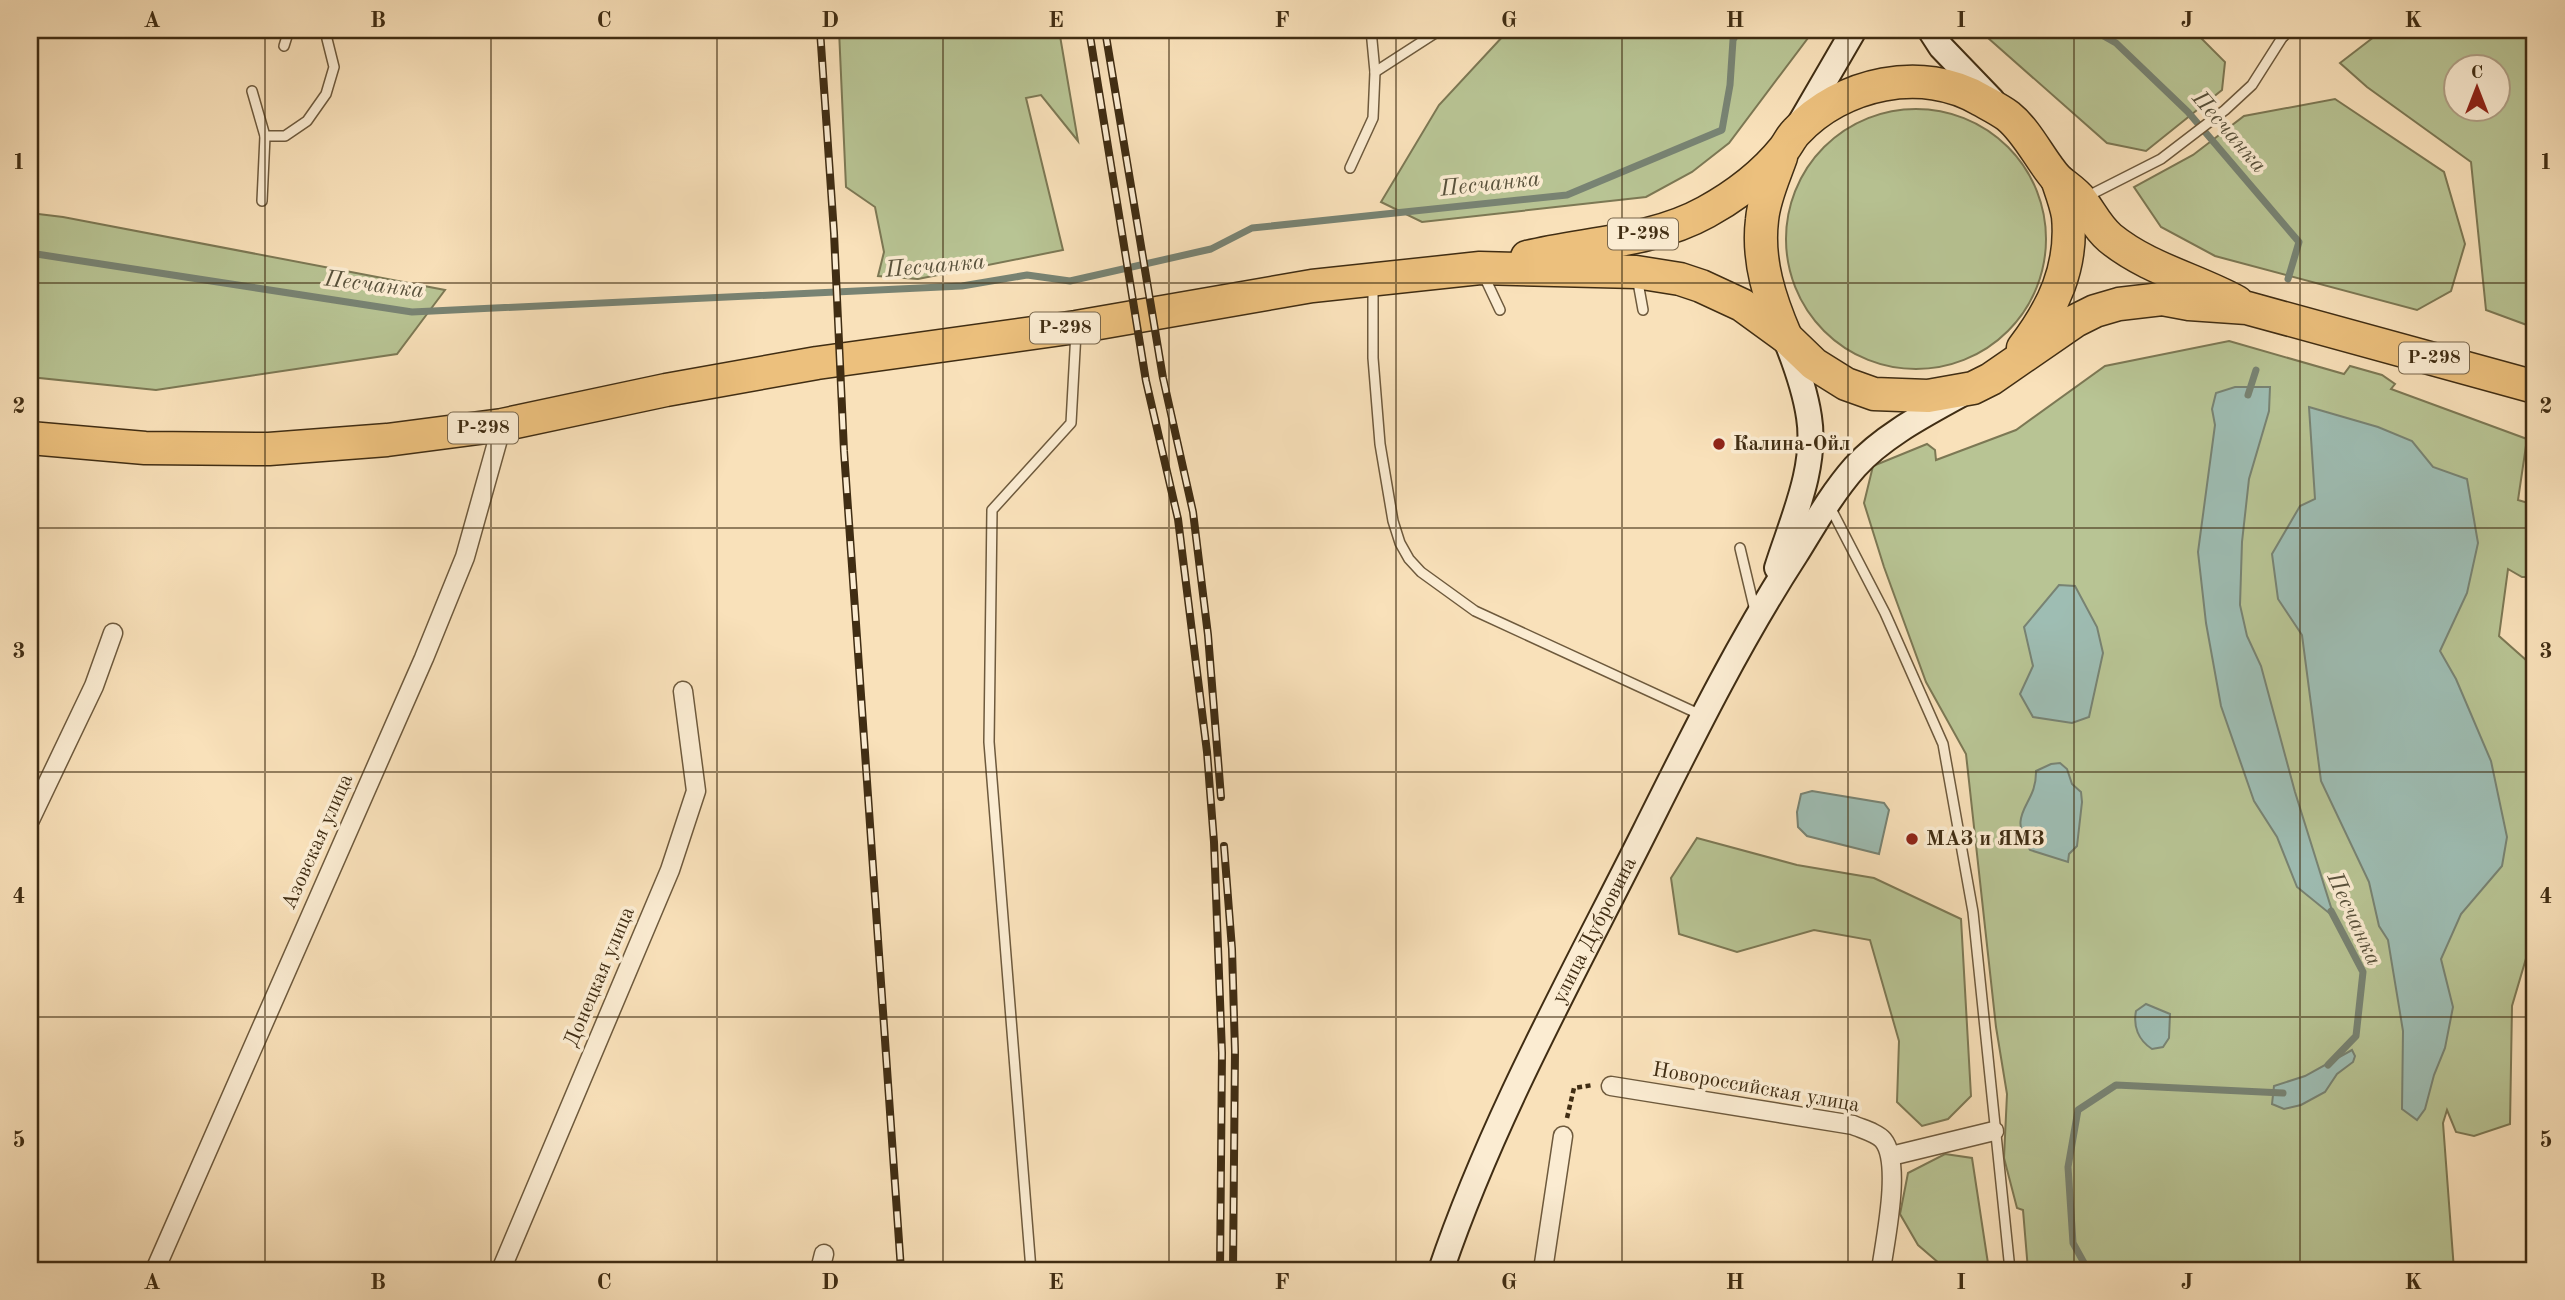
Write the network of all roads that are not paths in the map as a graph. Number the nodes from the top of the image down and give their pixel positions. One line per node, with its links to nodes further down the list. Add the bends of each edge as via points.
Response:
1 (289, 30): 9 (lane)
2 (1371, 30): 10 (lane)
3 (1440, 30): 10 (lane)
4 (1854, 30): 14 (main road)
5 (1930, 30): 12 (main road, via 1957,65)
6 (2275, 30): 7 (lane)
7 (2286, 33): 17 (lane, via 2252,85 2225,110 2161,159)
8 (327, 39): 13 (lane, via 334,67 326,94 307,121 285,136)
9 (284, 46)
10 (1374, 72): 15 (lane, via 1373,118)
11 (252, 91): 13 (lane)
12 (2010, 117): 14 (highway, Р-298, via 1954,87 1897,82 1835,102); 16 (highway, Р-298)
13 (265, 136): 18 (lane)
14 (1790, 141): 19 (highway, Р-298, via 1753,181 1676,226); 26 (highway, Р-298, via 1767,198 1761,252 1772,305)
15 (1349, 169)
16 (2057, 179): 17 (highway, Р-298); 27 (highway, Р-298, via 2068,214 2064,275 2057,296)
17 (2081, 200): 22 (highway, Р-298, via 2093,220 2125,249)
18 (262, 201)
19 (1480, 268): 20 (highway, Р-298); 21 (highway, Р-298); 23 (lane)
20 (1636, 272): 24 (lane); 26 (highway, Р-298, via 1701,286 1742,306)
21 (1373, 279): 25 (highway, Р-298); 37 (lane, via 1380,444 1393,521 1409,559 1475,611)
22 (2247, 308): 27 (highway, Р-298, via 2162,299 2119,304 2075,321); 28 (highway, Р-298)
23 (1500, 310)
24 (1643, 310)
25 (1076, 327): 30 (highway, Р-298, via 817,363); 45 (lane, via 1071,423 992,510 989,742)
26 (1786, 337): 29 (highway, Р-298, via 1814,364 1846,384 1874,394 1928,396); 34 (main road, via 1810,418 1809,456)
27 (2007, 369): 29 (highway, Р-298)
28 (2535, 387)
29 (1973, 388): 32 (main road, via 1874,450)
30 (502, 425): 31 (highway, Р-298, via 269,449 145,448); 43 (street, Азовская улица, via 466,557)
31 (30, 438)
32 (1828, 503): 34 (main road); 40 (lane, via 1885,613 1943,744 1973,912)
33 (1740, 548): 34 (lane)
34 (1762, 608): 37 (main road, улица Дубровина)
35 (113, 633): 38 (street, via 94,686)
36 (683, 691): 44 (street, Донецкая улица, via 696,791 670,870)
37 (1703, 716): 46 (main road, улица Дубровина, via 1522,1076)
38 (30, 820)
39 (1611, 1086): 42 (street, Новороссийская улица, via 1853,1125 1882,1138)
40 (1994, 1131): 42 (street); 49 (lane)
41 (1563, 1136): 47 (street)
42 (1891, 1156): 48 (street)
43 (155, 1270)
44 (501, 1270)
45 (1031, 1270)
46 (1441, 1270)
47 (1543, 1270)
48 (1881, 1270)
49 (2010, 1270)

